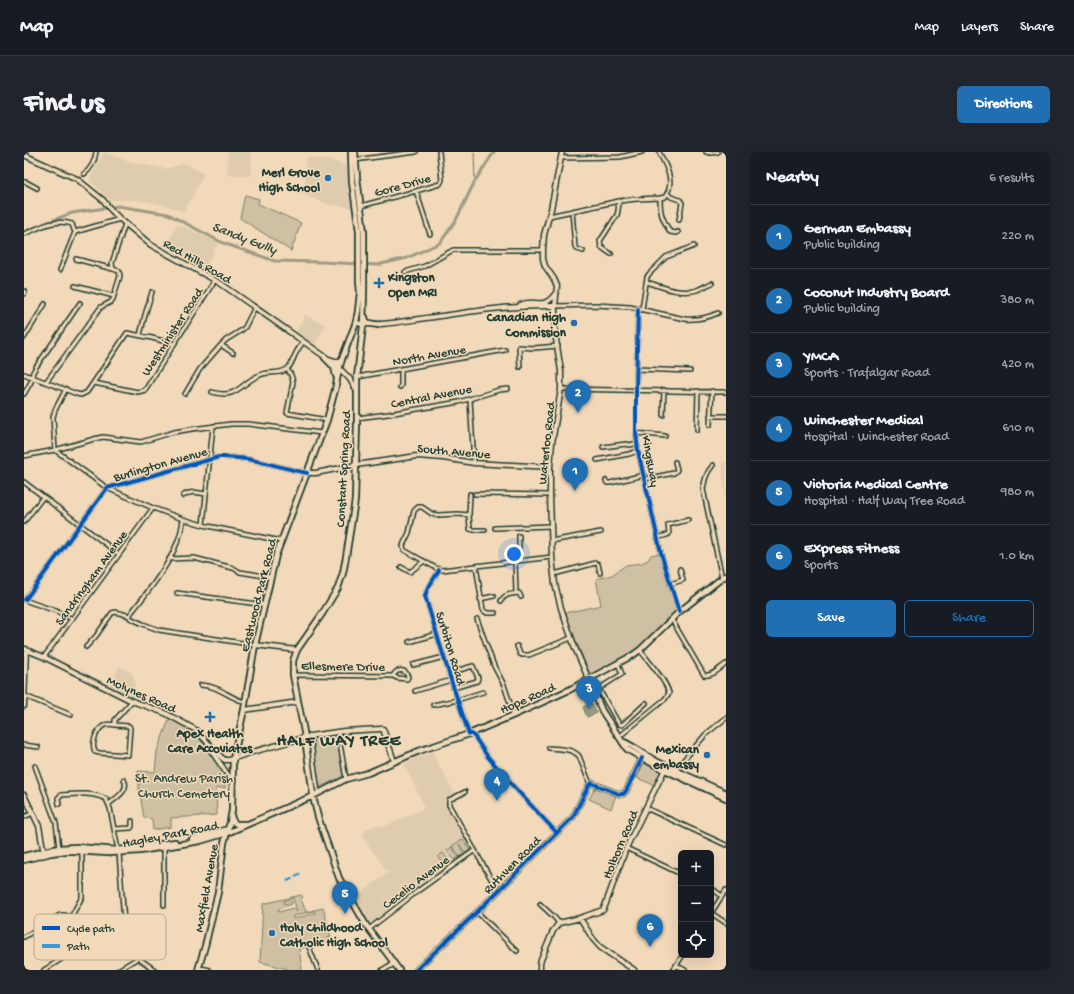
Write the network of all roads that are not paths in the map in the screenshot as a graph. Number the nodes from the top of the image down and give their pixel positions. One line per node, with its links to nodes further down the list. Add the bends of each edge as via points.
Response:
1 (96, 152): 14 (street, via 89,171)
2 (351, 152): 13 (main road, Constant Spring Road)
3 (355, 152): 13 (main road, Constant Spring Road)
4 (416, 152): 13 (street)
5 (439, 152): 17 (street, Gore Drive, via 442,183)
6 (562, 152): 12 (main road, Waterloo Road)
7 (642, 152): 12 (street, via 620,157)
8 (659, 152): 18 (street, via 670,179)
9 (706, 152): 10 (street)
10 (718, 152)
11 (24, 155): 24 (main road, Red Hills Road, via 77,179 103,200)
12 (561, 158): 23 (main road, Waterloo Road)
13 (353, 161): 21 (main road, Constant Spring Road); 35 (main road, Constant Spring Road, via 352,182)
14 (84, 174)
15 (24, 182): 16 (street)
16 (37, 188)
17 (416, 192): 21 (street, Gore Drive); 30 (street)
18 (667, 193): 19 (street, via 665,197); 25 (street, via 682,203)
19 (660, 198): 20 (street); 28 (street, via 661,215 665,224 670,232)
20 (619, 201): 22 (street); 34 (street, via 617,215 600,241 601,247)
21 (361, 206): 35 (main road, Constant Spring Road, via 364,232)
22 (572, 211): 23 (street); 33 (street, via 575,247)
23 (549, 216): 32 (main road, Waterloo Road)
24 (120, 220): 26 (main road, Red Hills Road); 27 (street)
25 (679, 220)
26 (125, 224): 37 (street, via 112,263); 41 (main road, Red Hills Road, via 151,245)
27 (76, 232): 29 (street, via 72,224 60,221); 38 (street)
28 (678, 232)
29 (24, 234)
30 (430, 234)
31 (694, 246): 42 (street, via 666,256 649,274)
32 (543, 250): 40 (street, via 453,250 425,266); 46 (main road, Waterloo Road, via 545,266 556,282)
33 (583, 251)
34 (611, 254)
35 (361, 255): 39 (main road, Constant Spring Road)
36 (76, 259): 37 (street)
37 (113, 268): 48 (street, via 119,271 120,276)
38 (60, 270)
39 (361, 270): 47 (main road, Constant Spring Road); 56 (main road, Constant Spring Road)
40 (405, 272)
41 (215, 280): 53 (main road, Red Hills Road); 62 (street, Westminister Road)
42 (647, 282): 43 (street, via 684,291 696,290); 54 (street, Kingsway)
43 (712, 282)
44 (75, 286): 48 (street)
45 (152, 292): 59 (street)
46 (556, 292): 51 (main road, via 547,302 524,303); 52 (main road, Waterloo Road)
47 (364, 294): 57 (main road, Constant Spring Road); 58 (main road, via 366,321)
48 (114, 296): 78 (street, via 111,302 102,307)
49 (80, 303): 76 (street, via 36,367)
50 (45, 304): 60 (street)
51 (518, 306): 52 (main road); 58 (main road)
52 (555, 306): 54 (street, via 596,305); 64 (main road, Waterloo Road)
53 (254, 307): 61 (main road, Red Hills Road); 63 (street, via 245,327)
54 (640, 309): 55 (street, via 685,319 703,318); 73 (street, Kingsway)
55 (718, 313)
56 (355, 323): 57 (main road); 68 (main road, Eastwood Park Road)
57 (363, 324): 58 (main road); 77 (main road, Constant Spring Road)
58 (378, 325)
59 (140, 335): 62 (street); 79 (street, via 126,334)
60 (24, 338)
61 (303, 342): 67 (main road, Red Hills Road); 70 (street)
62 (174, 344): 79 (street, Westminister Road, via 143,391)
63 (221, 345): 66 (street); 93 (street, via 200,369)
64 (558, 346): 69 (street, via 519,348); 83 (main road, Waterloo Road)
65 (505, 350): 72 (street, North Avenue)
66 (233, 353)
67 (325, 358): 68 (main road, via 337,362); 71 (main road, Red Hills Road); 81 (main road, via 336,372)
68 (342, 359): 71 (main road, Eastwood Park Road)
69 (520, 367)
70 (287, 369): 90 (street, via 279,373 260,374 231,393); 99 (street, via 293,382 287,413)
71 (339, 369): 81 (main road, Eastwood Park Road); 87 (main road, Red Hills Road, via 349,378)
72 (401, 369): 77 (street, North Avenue); 80 (street)
73 (637, 369): 74 (street); 85 (street, Kingsway)
74 (690, 371)
75 (24, 374): 76 (street)
76 (32, 377): 78 (street); 92 (street)
77 (357, 377): 87 (main road, Constant Spring Road)
78 (46, 382): 84 (street)
79 (94, 383): 84 (street, via 84,394)
80 (400, 386)
81 (336, 388): 99 (main road, Eastwood Park Road)
82 (508, 389): 94 (street, Central Avenue)
83 (561, 389): 85 (street); 119 (main road, Waterloo Road)
84 (66, 390): 109 (street, via 53,417)
85 (636, 390): 86 (street); 104 (street, Kingsway)
86 (664, 390): 88 (street); 95 (street)
87 (356, 391): 98 (main road, Constant Spring Road)
88 (698, 391): 89 (street); 102 (street)
89 (712, 391): 91 (street); 96 (street)
90 (212, 392)
91 (726, 392)
92 (24, 394)
93 (185, 394)
94 (470, 400): 98 (street, Central Avenue); 115 (street)
95 (663, 415)
96 (710, 416): 97 (street); 100 (street)
97 (726, 416)
98 (357, 418): 117 (main road, Constant Spring Road)
99 (327, 420): 103 (main road, Eastwood Park Road)
100 (710, 425)
101 (213, 426): 103 (street, via 248,424); 109 (street, via 174,432 141,442 103,437); 113 (street)
102 (696, 430)
103 (322, 433): 120 (main road, Eastwood Park Road)
104 (636, 433): 105 (street); 106 (street, Kingsway)
105 (665, 436)
106 (638, 443): 107 (street); 110 (street, Kingsway)
107 (630, 445): 108 (street); 111 (street)
108 (603, 447)
109 (55, 450): 112 (street); 124 (street)
110 (638, 451): 111 (street); 121 (street, Kingsway)
111 (632, 452): 114 (street)
112 (24, 456)
113 (210, 459): 120 (street, Burlington Avenue, via 242,458); 124 (street, Burlington Avenue); 125 (street)
114 (597, 460)
115 (474, 462): 117 (main road, South Avenue, via 417,456); 119 (main road, South Avenue)
116 (675, 462): 121 (street, via 676,472)
117 (356, 465): 120 (main road, South Avenue); 182 (main road, Constant Spring Road, via 355,500 343,573 338,588)
118 (713, 465): 159 (street, via 707,472 703,489)
119 (550, 467): 128 (main road, Waterloo Road)
120 (307, 473): 144 (main road, Eastwood Park Road)
121 (644, 477): 122 (street); 143 (street, Kingsway)
122 (606, 481)
123 (24, 482): 130 (street)
124 (107, 488): 131 (street); 136 (street, Burlington Avenue)
125 (206, 494): 129 (street, via 189,493); 137 (street)
126 (470, 494): 132 (street)
127 (475, 494): 128 (street)
128 (550, 495): 138 (main road, Waterloo Road)
129 (184, 496)
130 (43, 497): 135 (street); 136 (street)
131 (153, 508): 133 (street); 146 (street, Sandringham Avenue)
132 (469, 515): 140 (street, via 471,530); 149 (street, via 438,515 422,507 416,509 403,548)
133 (183, 519): 137 (street); 148 (street, via 178,543)
134 (688, 520): 143 (street, via 668,525 669,534)
135 (24, 522)
136 (80, 524): 146 (street); 166 (street, Burlington Avenue)
137 (202, 525): 144 (street)
138 (551, 526): 139 (street); 145 (main road, Waterloo Road)
139 (495, 528)
140 (485, 530)
141 (601, 532): 145 (street)
142 (519, 536): 150 (street)
143 (657, 538): 160 (street, Kingsway)
144 (281, 541): 158 (main road, Eastwood Park Road)
145 (551, 541): 147 (main road, Waterloo Road)
146 (119, 554): 172 (street, Sandringham Avenue)
147 (552, 557): 150 (street); 157 (main road, Waterloo Road)
148 (169, 559): 158 (street, via 194,558 240,572); 171 (street)
149 (424, 561): 153 (street, via 410,572); 155 (street)
150 (519, 561): 151 (street)
151 (515, 562): 152 (street); 162 (street)
152 (476, 566): 155 (street); 165 (street)
153 (401, 567)
154 (680, 569): 160 (street, via 683,580)
155 (439, 570): 175 (street, Surbiton Road, via 425,596)
156 (600, 573): 157 (street, via 596,563)
157 (554, 574): 176 (main road, Waterloo Road)
158 (271, 577): 168 (main road, Eastwood Park Road)
159 (724, 577): 169 (main road, Hope Road)
160 (670, 584): 169 (street, Kingsway)
161 (176, 593): 168 (street)
162 (516, 593): 164 (street, via 520,593); 167 (street, via 503,596)
163 (494, 596): 165 (street)
164 (521, 597)
165 (480, 599): 170 (street, via 483,610)
166 (24, 600): 172 (street)
167 (501, 601)
168 (265, 605): 178 (main road, Eastwood Park Road)
169 (679, 612): 174 (main road, Hope Road)
170 (495, 613)
171 (130, 616): 178 (street, via 131,619 159,630); 180 (street, via 112,613)
172 (72, 618): 185 (street, Sandringham Avenue)
173 (477, 619): 208 (street)
174 (672, 620): 183 (main road, Hope Road); 187 (street, via 704,675 708,676)
175 (437, 634): 177 (street); 184 (street, Surbiton Road)
176 (571, 638): 179 (street, via 524,656 520,654); 193 (main road, Waterloo Road)
177 (409, 642)
178 (255, 645): 182 (main road); 201 (main road, Eastwood Park Road)
179 (518, 646)
180 (86, 647)
181 (25, 649): 185 (main road, Molynes Road); 198 (main road)
182 (297, 650): 190 (main road, Constant Spring Road)
183 (640, 650): 186 (main road, Hope Road); 215 (street, via 661,677 669,693)
184 (444, 656): 188 (street); 189 (street, Surbiton Road)
185 (44, 657): 200 (main road, Molynes Road)
186 (618, 664): 193 (main road, Hope Road); 203 (street, via 622,674 600,688 600,691 619,724 622,725)
187 (726, 664)
188 (413, 665)
189 (449, 673): 192 (street, Surbiton Road); 195 (street, via 473,666 478,678 477,681)
190 (293, 675): 191 (street, Ellesmere Drive); 202 (main road, Constant Spring Road)
191 (393, 676): 191 (street, Ellesmere Drive, via 407,679 408,677 402,670 398,670)
192 (451, 680): 195 (street, Surbiton Road); 196 (street)
193 (589, 680): 208 (main road, Hope Road); 215 (main road, via 602,710)
194 (201, 685): 201 (street, via 213,686)
195 (453, 688): 199 (street, Surbiton Road)
196 (416, 691)
197 (482, 692): 199 (street)
198 (25, 695): 205 (main road); 207 (street)
199 (457, 700): 204 (street); 213 (street, Surbiton Road)
200 (132, 702): 210 (street, via 117,718); 211 (main road, Molynes Road, via 165,713)
201 (245, 702): 206 (main road, Eastwood Park Road)
202 (298, 702): 206 (main road); 216 (main road, Constant Spring Road)
203 (646, 703)
204 (433, 705)
205 (24, 706)
206 (244, 710): 222 (main road, Eastwood Park Road)
207 (71, 715)
208 (514, 716): 213 (main road, Hope Road)
209 (726, 718): 226 (street, via 706,734)
210 (115, 725): 210 (street, via 106,725 97,733 94,742 95,752 128,755 130,728)
211 (192, 728): 222 (main road, via 224,760); 229 (main road, Molynes Road)
212 (338, 732): 214 (main road); 223 (main road, via 383,730); 227 (street)
213 (469, 734): 223 (main road, Hope Road); 247 (street, via 474,736 492,762)
214 (310, 736): 216 (main road); 231 (street)
215 (620, 736): 217 (main road)
216 (305, 737): 222 (main road); 235 (main road, Constant Spring Road)
217 (624, 742): 221 (main road, via 627,749); 225 (main road)
218 (24, 745): 219 (street)
219 (38, 747)
220 (549, 748): 230 (street, via 576,753)
221 (642, 758): 225 (main road); 230 (main road, via 623,794)
222 (233, 759): 229 (main road, Eastwood Park Road)
223 (394, 762): 227 (main road, Hope Road)
224 (35, 766): 249 (street, via 56,822)
225 (666, 768): 226 (main road); 239 (main road, Holborn Road)
226 (674, 772): 233 (main road, via 716,786); 236 (main road)
227 (346, 779): 231 (main road, Hope Road)
228 (124, 780): 238 (street, via 125,789)
229 (232, 781): 241 (main road, Eastwood Park Road)
230 (590, 784): 247 (main road, Ruthven Road, via 573,816)
231 (318, 792): 235 (main road, Hope Road)
232 (465, 792): 252 (street, via 450,799 448,803)
233 (726, 793)
234 (24, 795): 240 (main road)
235 (313, 796): 244 (main road, Hagley Park Road); 273 (main road, Constant Spring Road, via 339,878)
236 (726, 798)
237 (59, 804): 238 (street, via 59,796 78,794 104,797)
238 (109, 804): 245 (street)
239 (646, 808): 248 (street); 251 (main road, Holborn Road)
240 (32, 813): 242 (street); 255 (main road, via 39,826)
241 (231, 816): 244 (main road, via 236,824); 246 (main road, Eastwood Park Road)
242 (24, 817)
243 (132, 821): 245 (street, via 131,828)
244 (251, 823): 246 (main road, Hagley Park Road)
245 (114, 829): 254 (street)
246 (227, 831): 250 (main road, Hagley Park Road, via 200,841); 254 (main road, Hagley Park Road); 287 (main road, Maxfield Avenue, via 216,899)
247 (557, 833): 261 (main road, Ruthven Road)
248 (726, 845)
249 (59, 848): 254 (main road, Hagley Park Road, via 76,847); 255 (main road, Hagley Park Road)
250 (164, 848): 254 (main road, Hagley Park Road); 264 (street)
251 (626, 848): 258 (street); 270 (main road, Holborn Road, via 603,910)
252 (475, 850): 261 (street); 273 (street, Cecelio Avenue)
253 (82, 852): 254 (main road, Hagley Park Road); 255 (main road, Hagley Park Road); 267 (street, via 82,899)
254 (118, 852): 268 (street)
255 (44, 853): 256 (main road, Hagley Park Road); 257 (main road, Hagley Park Road)
256 (24, 856)
257 (24, 860)
258 (678, 873)
259 (714, 890): 262 (street)
260 (726, 890): 262 (street)
261 (498, 891): 266 (main road, Ruthven Road)
262 (722, 896): 265 (street)
263 (540, 904): 272 (street)
264 (164, 905)
265 (714, 908)
266 (477, 912): 277 (street); 292 (main road, Ruthven Road)
267 (73, 914)
268 (123, 914)
269 (714, 915): 271 (street)
270 (580, 918): 272 (main road); 294 (main road, via 600,947)
271 (726, 922)
272 (559, 923): 293 (main road, via 541,960)
273 (369, 929): 282 (main road, Constant Spring Road)
274 (34, 931): 275 (street)
275 (24, 937)
276 (309, 947): 289 (street)
277 (517, 951)
278 (681, 958): 283 (street)
279 (60, 960): 284 (street)
280 (135, 960): 285 (street)
281 (141, 960): 286 (street)
282 (393, 964): 290 (main road); 291 (main road, Constant Spring Road)
283 (676, 965): 295 (street); 296 (street)
284 (44, 970)
285 (118, 970)
286 (155, 970)
287 (198, 970): 288 (main road)
288 (208, 970)
289 (318, 970)
290 (383, 970)
291 (399, 970)
292 (416, 970)
293 (540, 970)
294 (634, 970)
295 (673, 970)
296 (685, 970)

